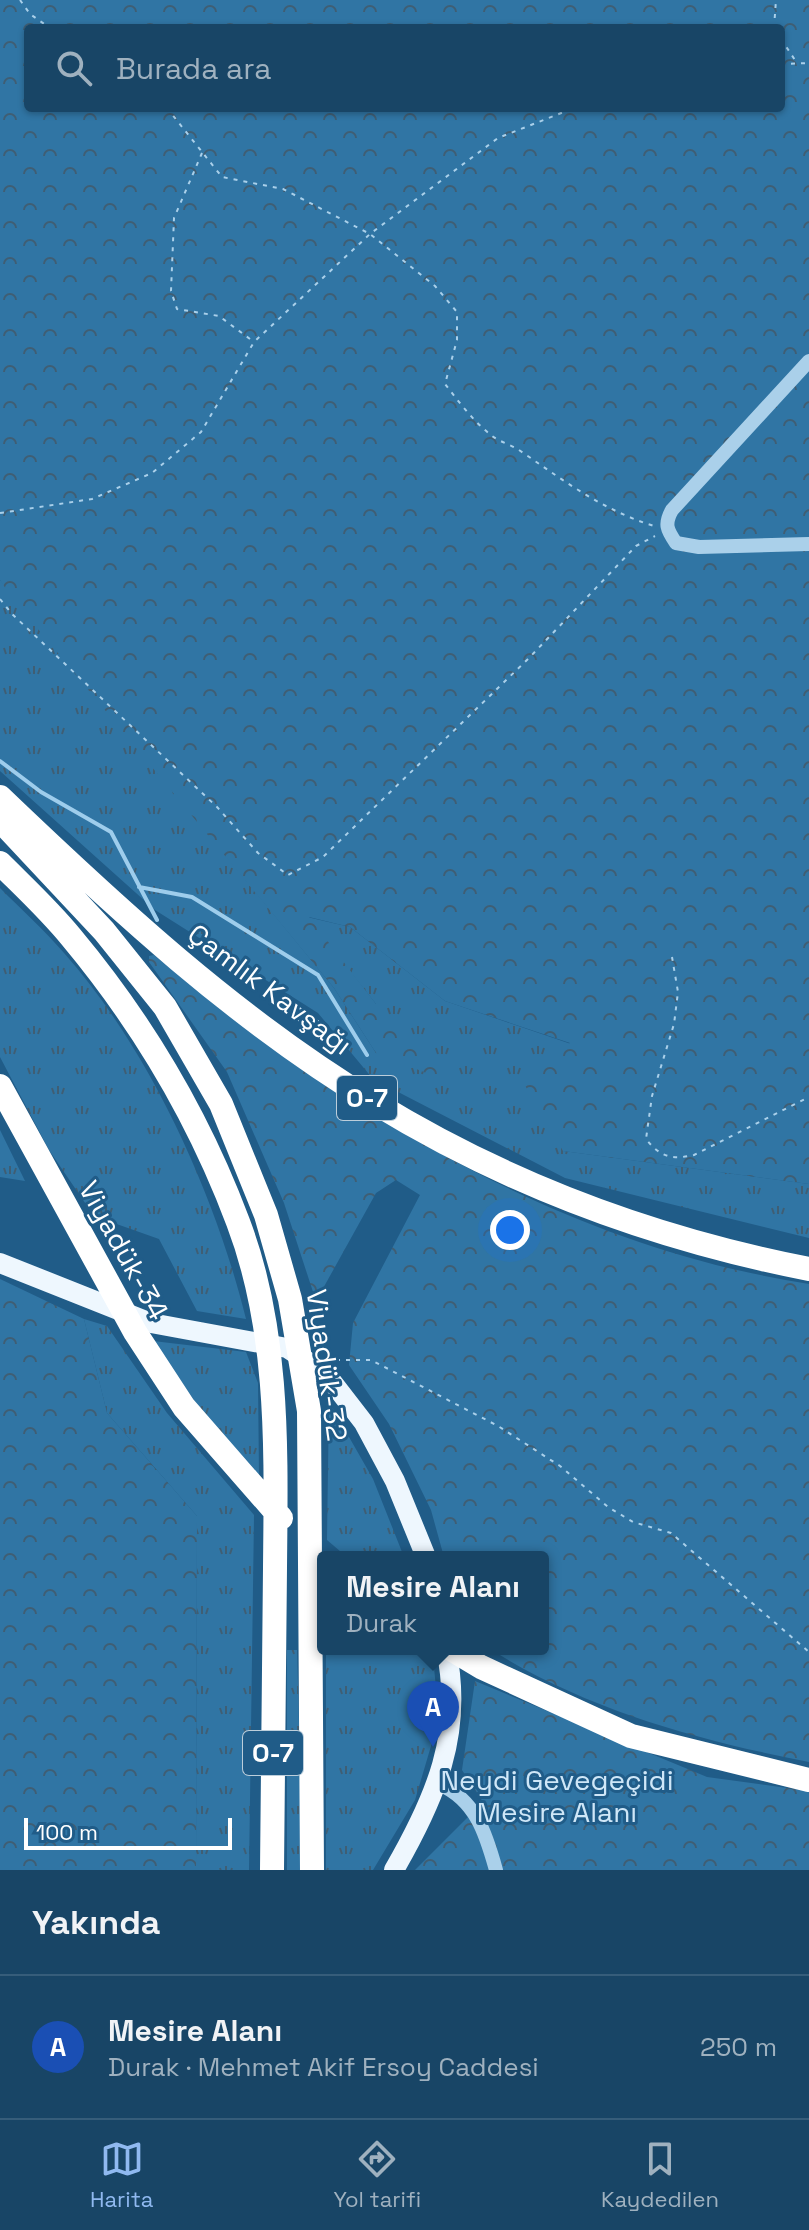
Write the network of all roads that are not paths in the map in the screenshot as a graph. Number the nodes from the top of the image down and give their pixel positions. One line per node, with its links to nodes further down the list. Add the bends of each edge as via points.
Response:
1 (809, 361): 2 (lane, via 672,510 667,530 676,543 699,547)
2 (809, 544)
3 (0, 797): 8 (highway, Çamlık Kavşağı / O-7, via 168,950 279,1038 374,1103 512,1176 608,1215 742,1256)
4 (0, 820): 16 (highway, Viyadük-32 / O-7, via 104,931 165,1007 221,1104 266,1215 290,1299 306,1397)
5 (0, 863): 15 (highway, Viyadük-32 / O-7, via 70,935 138,1025 192,1118 239,1224 271,1371 277,1451)
6 (0, 1086): 9 (highway, Viyadük-34, via 135,1332 184,1407 287,1525)
7 (0, 1263): 10 (main road, via 151,1323 287,1348 316,1367 364,1423)
8 (809, 1269)
9 (318, 1551)
10 (424, 1551)
11 (449, 1655): 14 (main road, via 453,1700)
12 (460, 1655): 13 (highway, via 631,1736)
13 (809, 1780)
14 (439, 1784): 17 (main road); 18 (lane, via 456,1791 475,1811)
15 (272, 1870)
16 (312, 1870)
17 (394, 1870)
18 (496, 1870)

